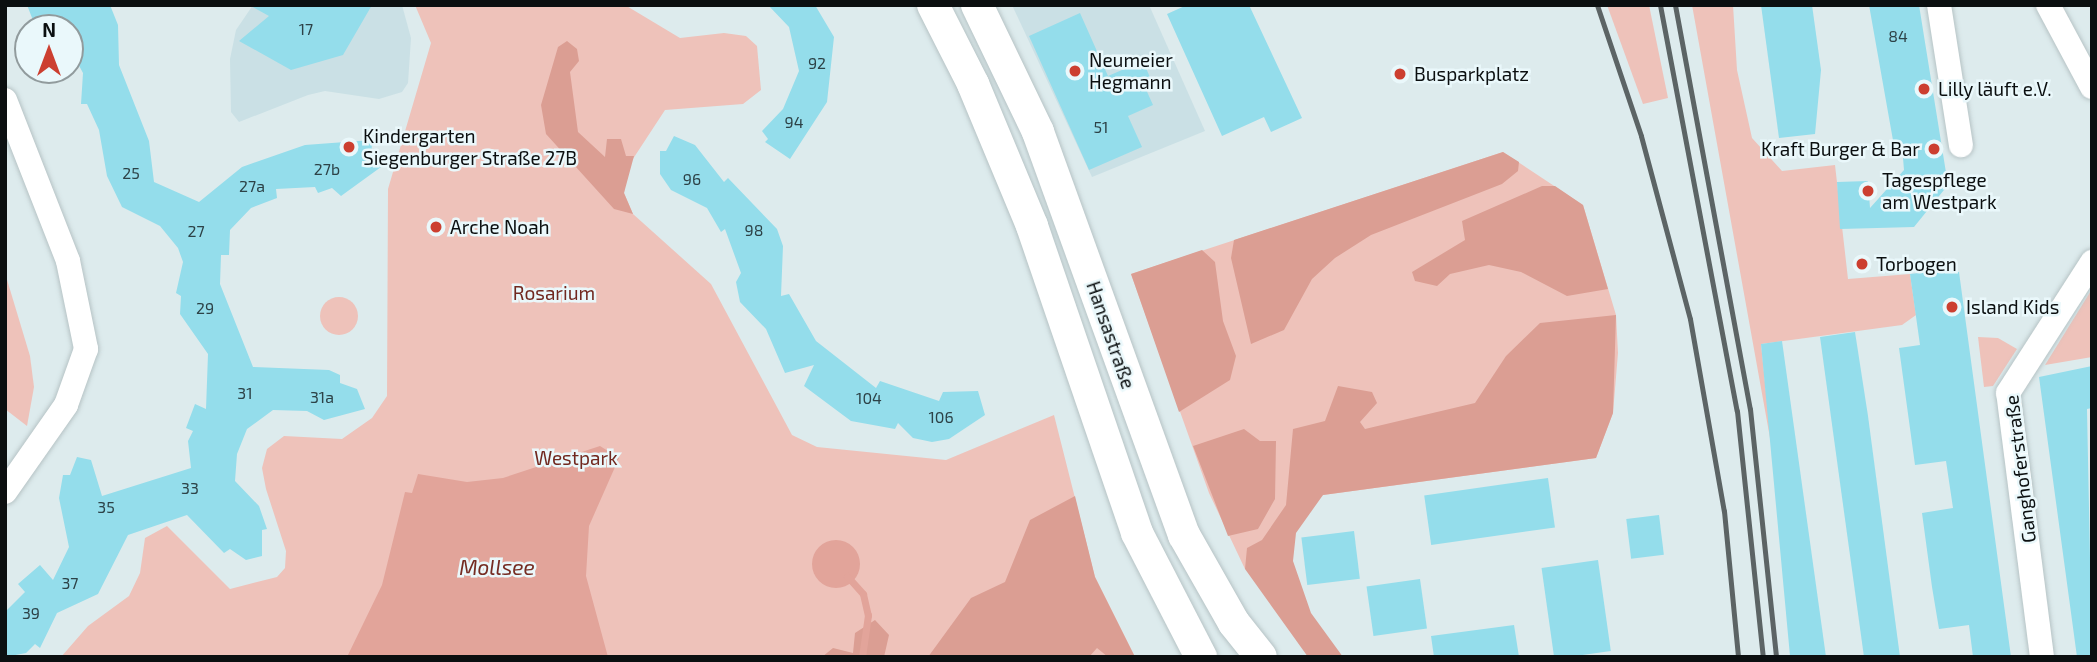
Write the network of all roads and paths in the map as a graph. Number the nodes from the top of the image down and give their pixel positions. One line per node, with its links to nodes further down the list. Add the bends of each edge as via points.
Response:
1 (933, 5): 10 (main road, Hansastraße, via 973,85 1032,226 1136,533)
2 (977, 5): 11 (main road, Hansastraße, via 1038,132 1184,536 1234,623)
3 (1939, 5): 7 (street)
4 (2048, 5): 5 (street)
5 (2092, 87)
6 (5, 100): 9 (street, via 68,261 86,349 66,405)
7 (1961, 145)
8 (2092, 262): 12 (street, Ganghoferstraße, via 2008,393)
9 (5, 492)
10 (1201, 657)
11 (1261, 657)
12 (2042, 657)

